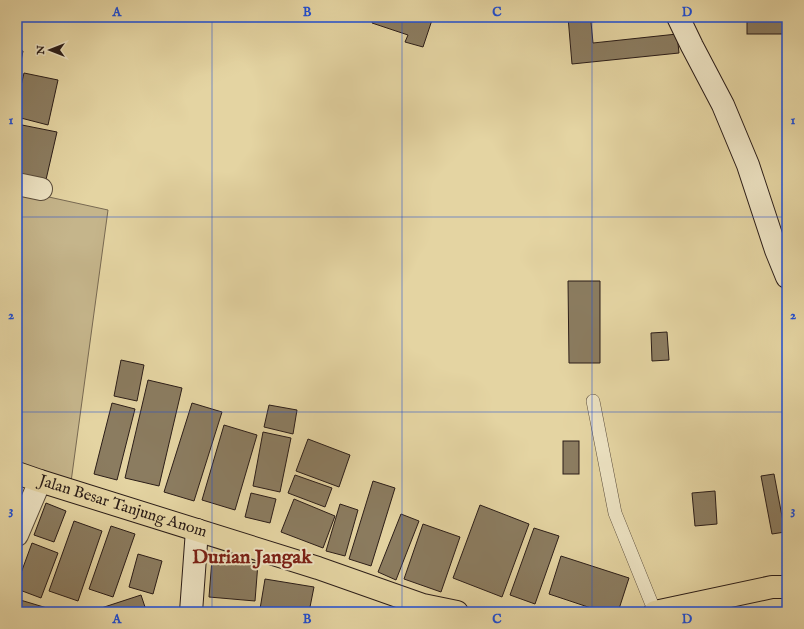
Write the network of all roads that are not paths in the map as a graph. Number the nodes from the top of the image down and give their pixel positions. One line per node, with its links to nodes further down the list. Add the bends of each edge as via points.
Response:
1 (678, 17): 4 (street, via 723,105 748,165)
2 (17, 184): 3 (street)
3 (41, 189)
4 (787, 277)
5 (593, 401): 14 (lane, via 615,513)
6 (17, 472): 7 (main road, Jalan Besar Tanjung Anom)
7 (40, 480): 8 (main road, Jalan Besar Tanjung Anom); 9 (street)
8 (197, 530): 11 (main road, Jalan Besar Tanjung Anom, via 318,568); 12 (street)
9 (17, 535)
10 (787, 587): 14 (main road, via 772,587)
11 (422, 609): 13 (main road, Jalan Besar Tanjung Anom)
12 (191, 612)
13 (457, 612)
14 (655, 612)

